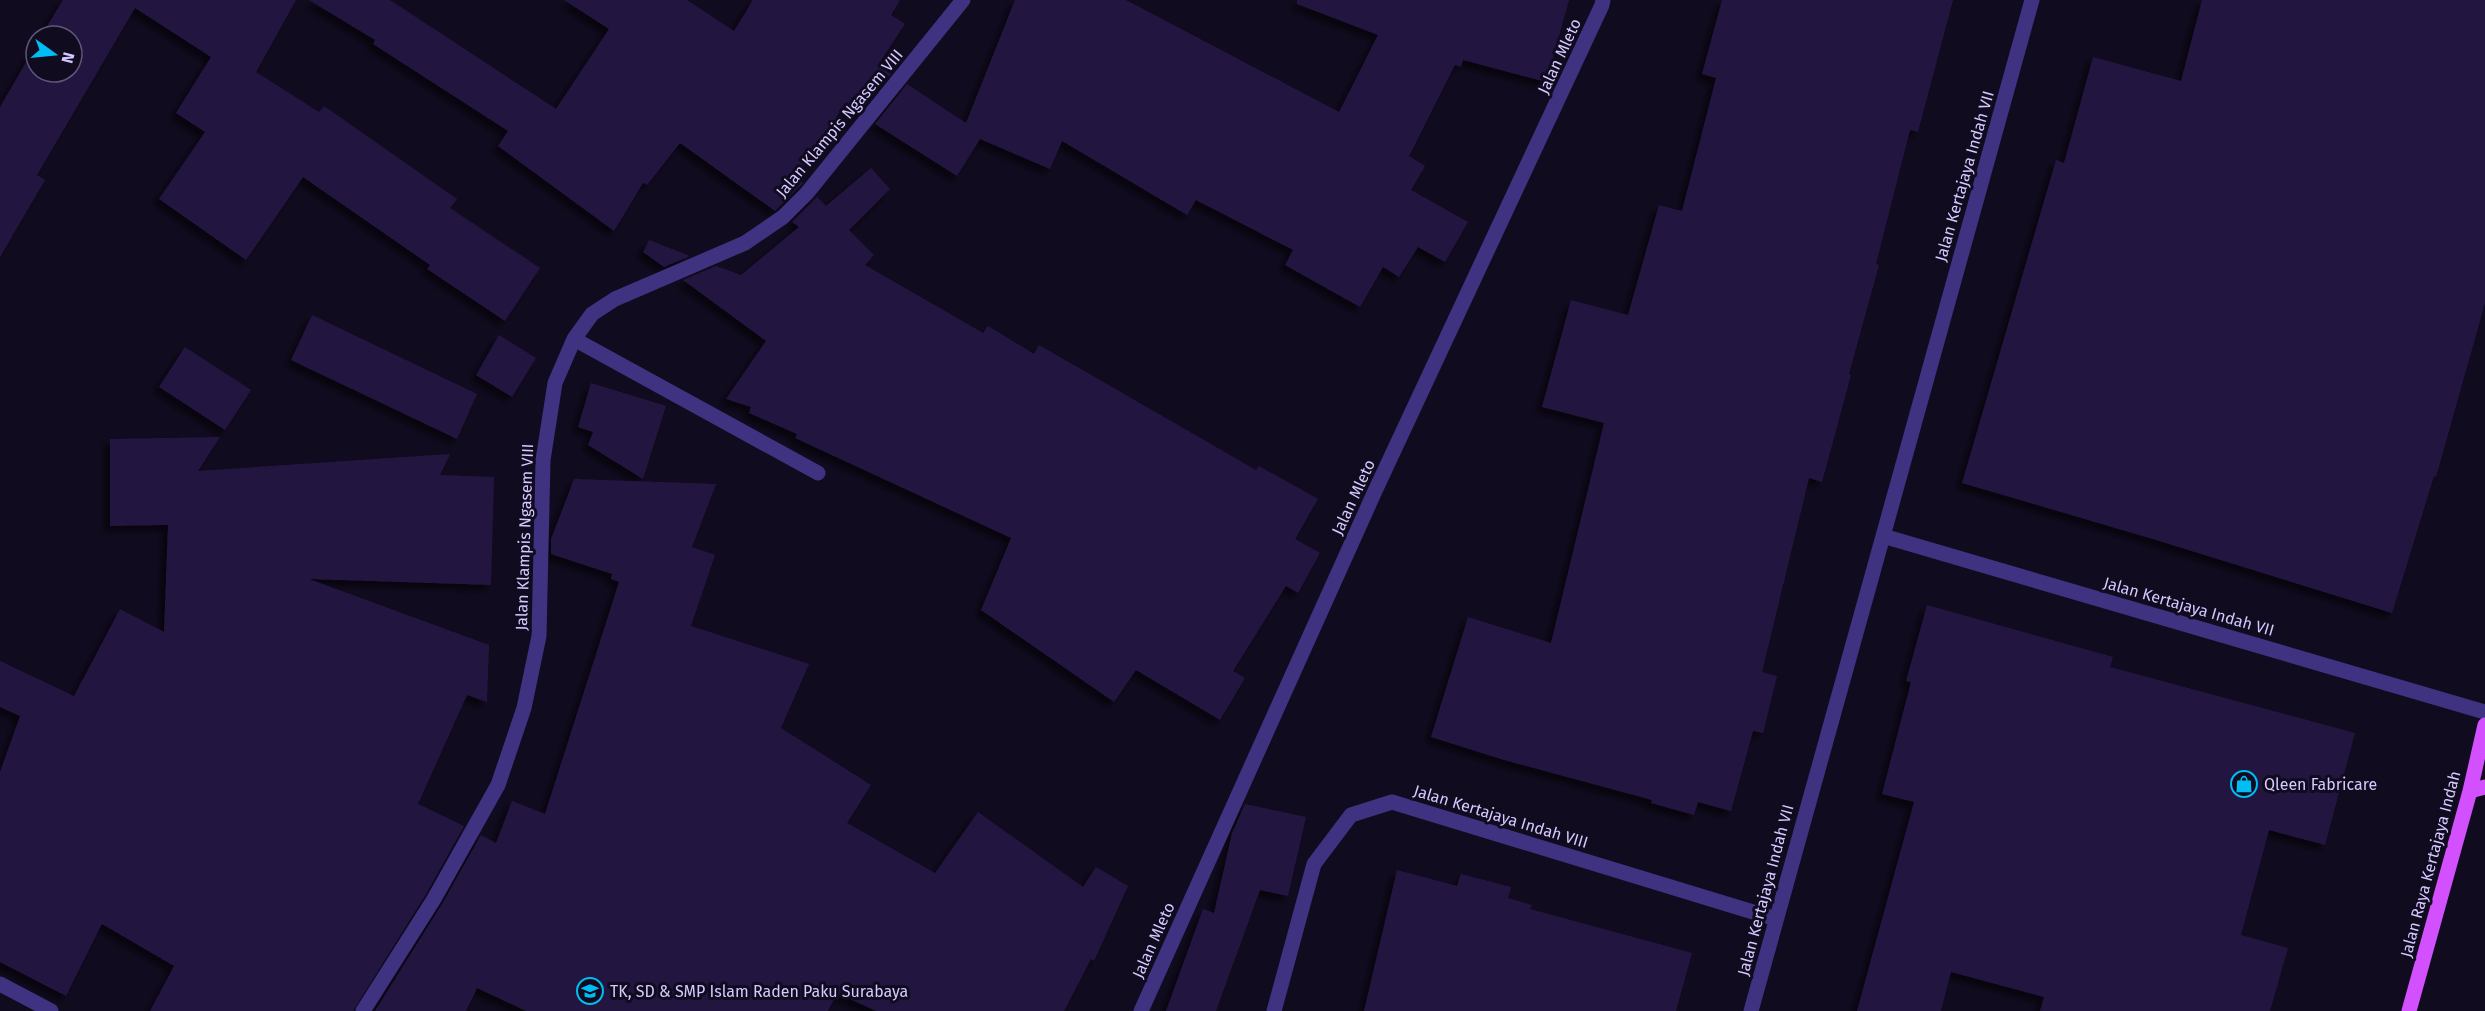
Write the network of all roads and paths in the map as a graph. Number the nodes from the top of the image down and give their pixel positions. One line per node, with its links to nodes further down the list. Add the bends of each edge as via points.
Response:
1 (963, 0): 4 (street, Jalan Klampis Ngasem VIII, via 807,193 783,217 745,243 615,299 592,314)
2 (1603, 0): 15 (street, Jalan Mleto, via 1375,491)
3 (2032, 0): 6 (street, Jalan Kertajaya Indah VII)
4 (574, 339): 5 (street); 14 (street, Jalan Klampis Ngasem VIII, via 555,383 543,460 539,636 524,708 498,785 434,899)
5 (818, 473)
6 (1883, 536): 7 (street, Jalan Kertajaya Indah VII); 11 (street, Jalan Kertajaya Indah VII)
7 (2485, 712)
8 (2485, 725): 10 (main road, Jalan Raya Kertajaya Indah)
9 (2485, 787): 10 (main road)
10 (2470, 791): 18 (main road, Jalan Raya Kertajaya Indah)
11 (1776, 919): 16 (street, Jalan Kertajaya Indah VIII, via 1392,802 1351,815 1314,864); 17 (street, Jalan Kertajaya Indah VII)
12 (0, 984): 13 (street)
13 (51, 1011)
14 (363, 1011)
15 (1141, 1011)
16 (1274, 1011)
17 (1751, 1011)
18 (2409, 1011)

